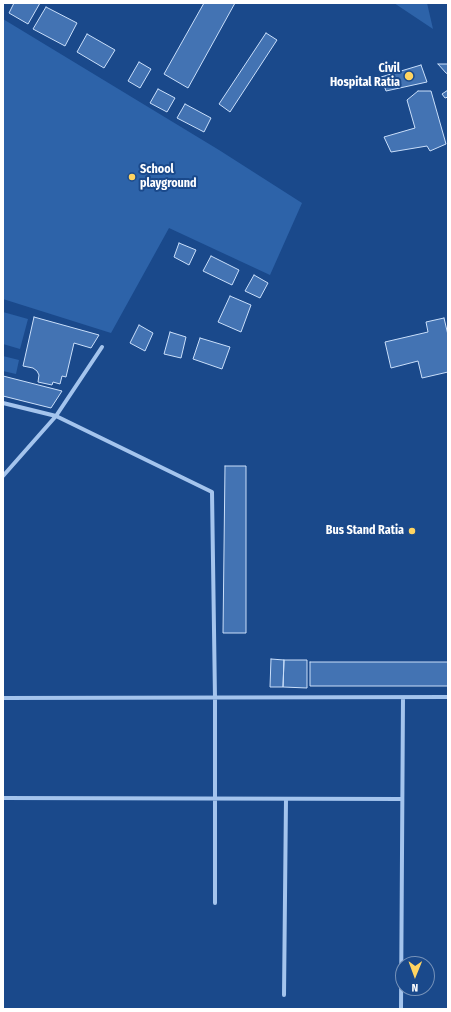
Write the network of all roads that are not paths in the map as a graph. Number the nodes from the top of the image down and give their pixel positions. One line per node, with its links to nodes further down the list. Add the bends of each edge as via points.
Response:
1 (102, 348): 3 (street)
2 (3, 403): 3 (street)
3 (56, 416): 4 (street); 7 (street, via 212,492)
4 (3, 476)
5 (448, 697): 8 (street)
6 (3, 698): 7 (street)
7 (215, 698): 8 (street); 10 (street)
8 (403, 698): 12 (street)
9 (3, 798): 10 (street)
10 (215, 798): 11 (street); 13 (street)
11 (286, 799): 12 (street); 14 (street)
12 (402, 799): 15 (street)
13 (216, 903)
14 (284, 995)
15 (401, 1008)

